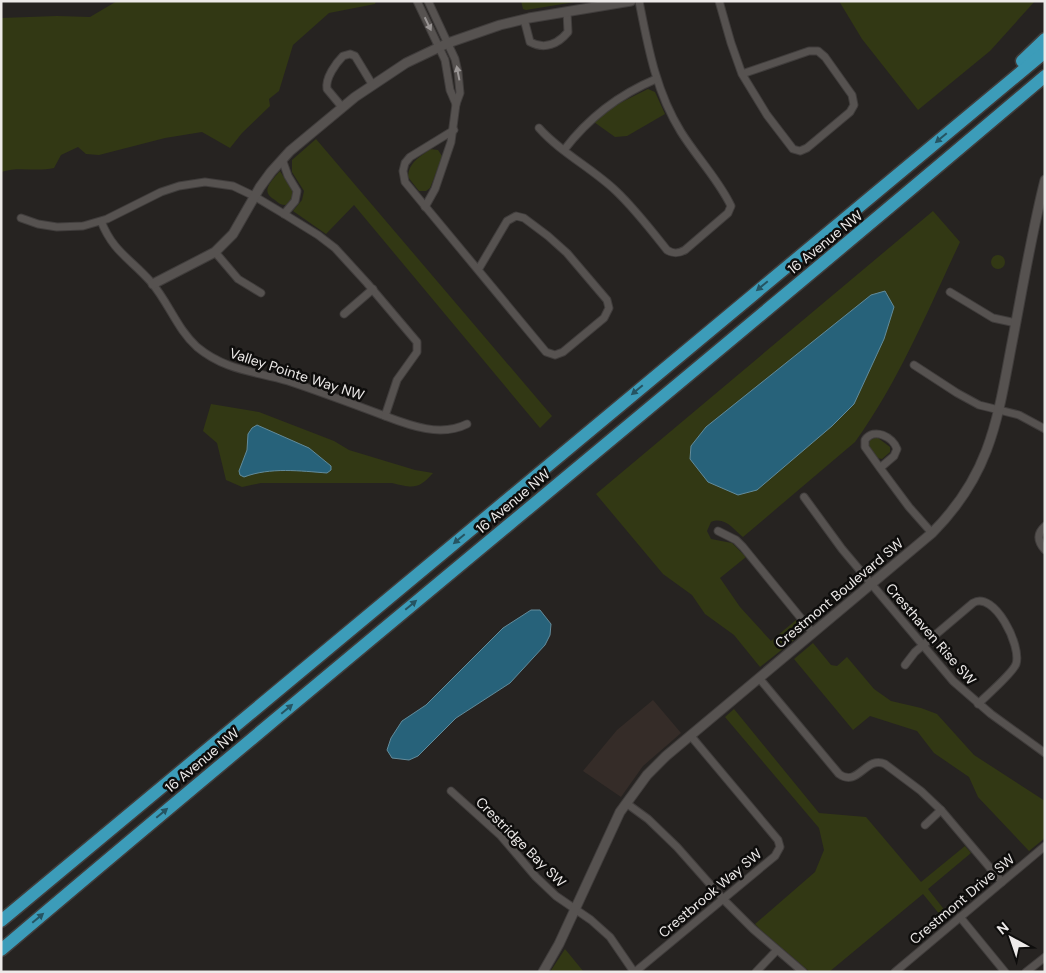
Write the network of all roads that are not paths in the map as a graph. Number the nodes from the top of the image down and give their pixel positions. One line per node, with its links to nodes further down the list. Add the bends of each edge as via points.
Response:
1 (418, 1): 9 (street, one-way to 9)
2 (428, 1): 9 (street)
3 (632, 1): 6 (street)
4 (639, 1): 13 (street)
5 (719, 1): 11 (street)
6 (567, 12): 7 (street); 7 (street, via 568,32 551,45 530,42)
7 (524, 19): 9 (street)
8 (1045, 39): 15 (highway)
9 (443, 45): 14 (street); 18 (street, via 450,90 456,104)
10 (1045, 52): 15 (highway, 16 Avenue NW)
11 (742, 74): 11 (street, via 809,51 818,51 852,95 854,105 807,148 796,150 789,146)
12 (1045, 76): 64 (highway, 16 Avenue NW, one-way to 12)
13 (656, 79): 19 (street, via 601,110); 19 (street, via 681,132 728,198 730,206 728,213 685,250 675,253 667,250 616,191)
14 (372, 84): 16 (street); 16 (street, via 355,56 343,56 326,85)
15 (979, 106): 63 (highway, 16 Avenue NW, one-way to 63)
16 (342, 107): 20 (street)
17 (539, 128): 19 (street)
18 (454, 130): 23 (street, via 444,166); 23 (street, via 410,157 404,167 405,182)
19 (564, 150)
20 (282, 159): 22 (street); 24 (street, via 297,191 295,202)
21 (1045, 180): 34 (street, Crestmont Boulevard SW)
22 (254, 196): 24 (street); 26 (street, via 234,186 214,182 186,184 161,192); 27 (street, via 233,234)
23 (426, 207): 28 (street)
24 (284, 214): 30 (street, via 335,248)
25 (21, 218): 26 (street, via 46,226 64,227)
26 (101, 221): 29 (street, Valley Pointe Way NW, via 116,248)
27 (215, 252): 29 (street); 32 (street, via 238,279)
28 (478, 270): 28 (street, via 507,221 516,216 524,218 577,264 607,300 608,312 562,352 551,354)
29 (153, 284): 37 (street, Valley Pointe Way NW, via 184,333 215,360 244,372 288,381)
30 (373, 289): 33 (street); 37 (street, via 418,345 416,354 397,380)
31 (950, 292): 34 (street, via 993,318)
32 (261, 293)
33 (344, 314)
34 (1016, 323): 36 (street, Crestmont Boulevard SW)
35 (914, 365): 36 (street, via 971,400)
36 (999, 410): 39 (street, via 1028,418); 44 (street, Crestmont Boulevard SW, via 979,470 952,511)
37 (385, 416): 38 (street, Valley Pointe Way NW, via 421,428 454,430)
38 (468, 424)
39 (1045, 429)
40 (880, 468): 40 (street, via 897,449 880,434 872,434 865,445); 44 (street)
41 (804, 497): 46 (street, Cresthaven Rise SW)
42 (1045, 526): 45 (street, via 1038,537)
43 (718, 530): 47 (street, via 736,540)
44 (932, 533): 46 (street, Crestmont Boulevard SW)
45 (1045, 550)
46 (872, 584): 47 (street, Crestmont Boulevard SW); 48 (street, Cresthaven Rise SW)
47 (813, 633): 50 (street, Crestmont Boulevard SW)
48 (923, 645): 49 (street); 51 (street, Cresthaven Rise SW, via 953,681); 51 (street, via 976,601 990,604 1009,630 1017,660 1013,669)
49 (905, 665)
50 (759, 678): 52 (street, Crestmont Boulevard SW); 56 (street, via 842,776 853,777 873,762 881,762 914,785)
51 (978, 704): 53 (street, Cresthaven Rise SW)
52 (690, 735): 55 (street, Crestmont Boulevard SW, via 652,769); 60 (street, Crestbrook Way SW, via 778,840 780,847 775,856)
53 (1043, 750)
54 (451, 791): 61 (street, Crestridge Bay SW, via 500,836 546,887)
55 (626, 803): 60 (street, via 678,847); 61 (street, Crestmont Boulevard SW)
56 (941, 810): 57 (street); 59 (street)
57 (925, 826)
58 (1045, 846): 59 (street, Crestmont Drive SW)
59 (1002, 882): 62 (street, Crestmont Drive SW)
60 (724, 900): 65 (street); 68 (street, Crestbrook Way SW)
61 (575, 910): 67 (street, Crestmont Boulevard SW); 68 (street, Crestridge Bay SW, via 610,937)
62 (960, 917): 71 (street, Crestmont Drive SW); 72 (street)
63 (1, 921)
64 (1, 950)
65 (777, 950): 69 (street); 70 (street)
66 (1045, 957): 73 (street)
67 (543, 972)
68 (634, 972)
69 (756, 972)
70 (803, 972)
71 (895, 972)
72 (1005, 972)
73 (1026, 972)

